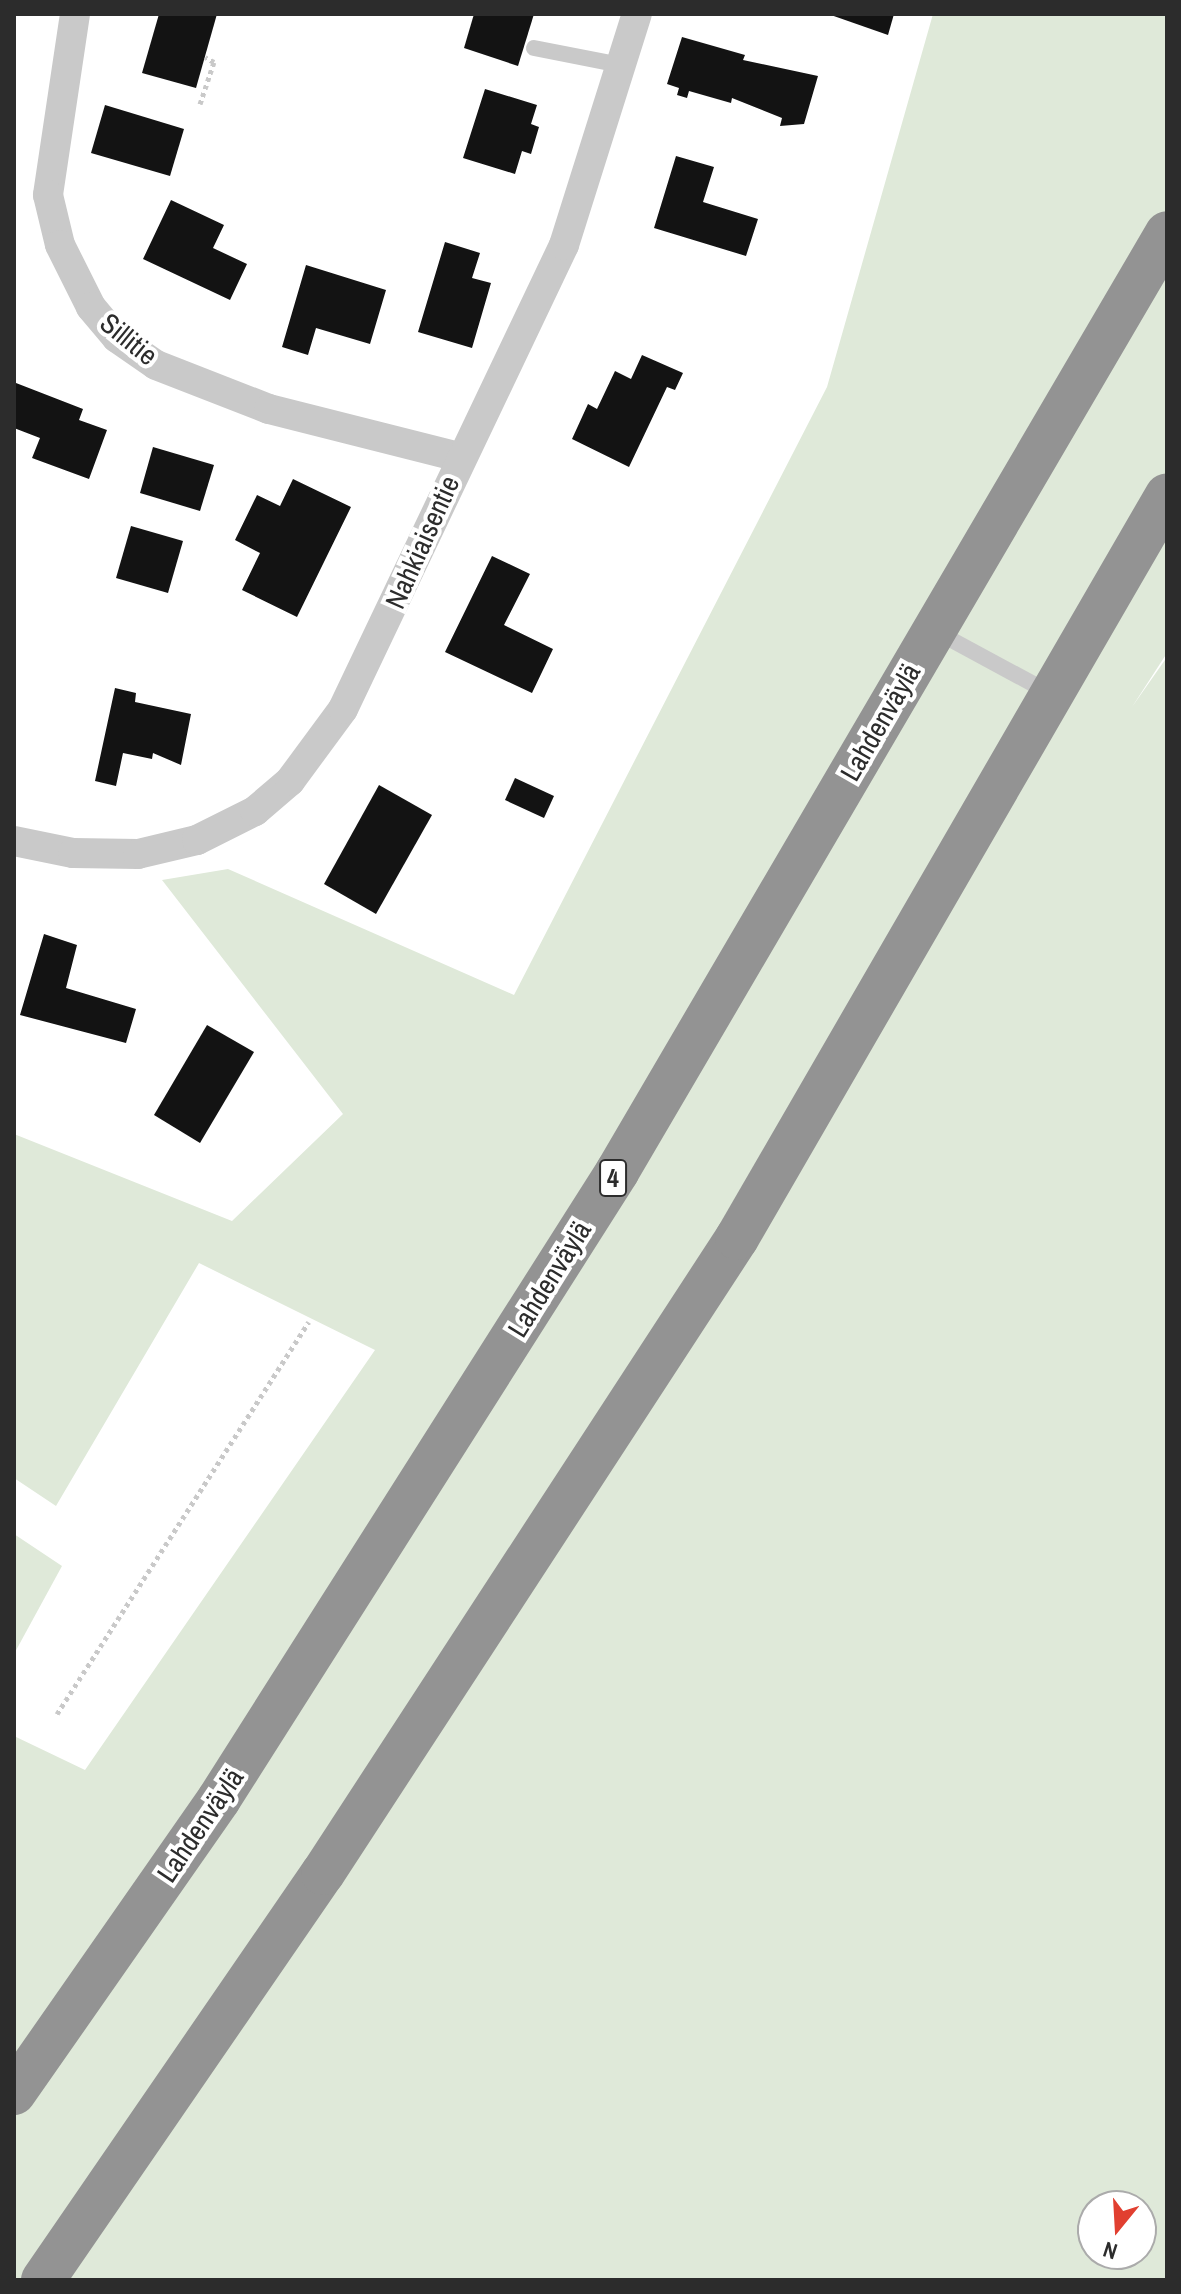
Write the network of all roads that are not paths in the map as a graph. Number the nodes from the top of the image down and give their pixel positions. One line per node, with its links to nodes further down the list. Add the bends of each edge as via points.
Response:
1 (75, 14): 6 (street, Sillitie, via 48,195 60,245 91,307 117,338 156,365 269,409)
2 (637, 14): 4 (street, Nahkiaisentie)
3 (534, 48): 4 (lane)
4 (621, 65): 6 (street, Nahkiaisentie, via 564,245)
5 (1167, 233): 8 (highway, Lahdenväylä / 4)
6 (459, 457): 10 (street, Nahkiaisentie, via 343,709 290,781 255,811 197,840 138,854 73,853)
7 (1167, 495): 9 (highway)
8 (934, 630): 9 (lane); 11 (highway, Lahdenväylä / 4, via 617,1172 219,1799)
9 (1052, 694): 12 (highway, via 737,1238 323,1873)
10 (14, 841)
11 (14, 2093)
12 (43, 2280)

